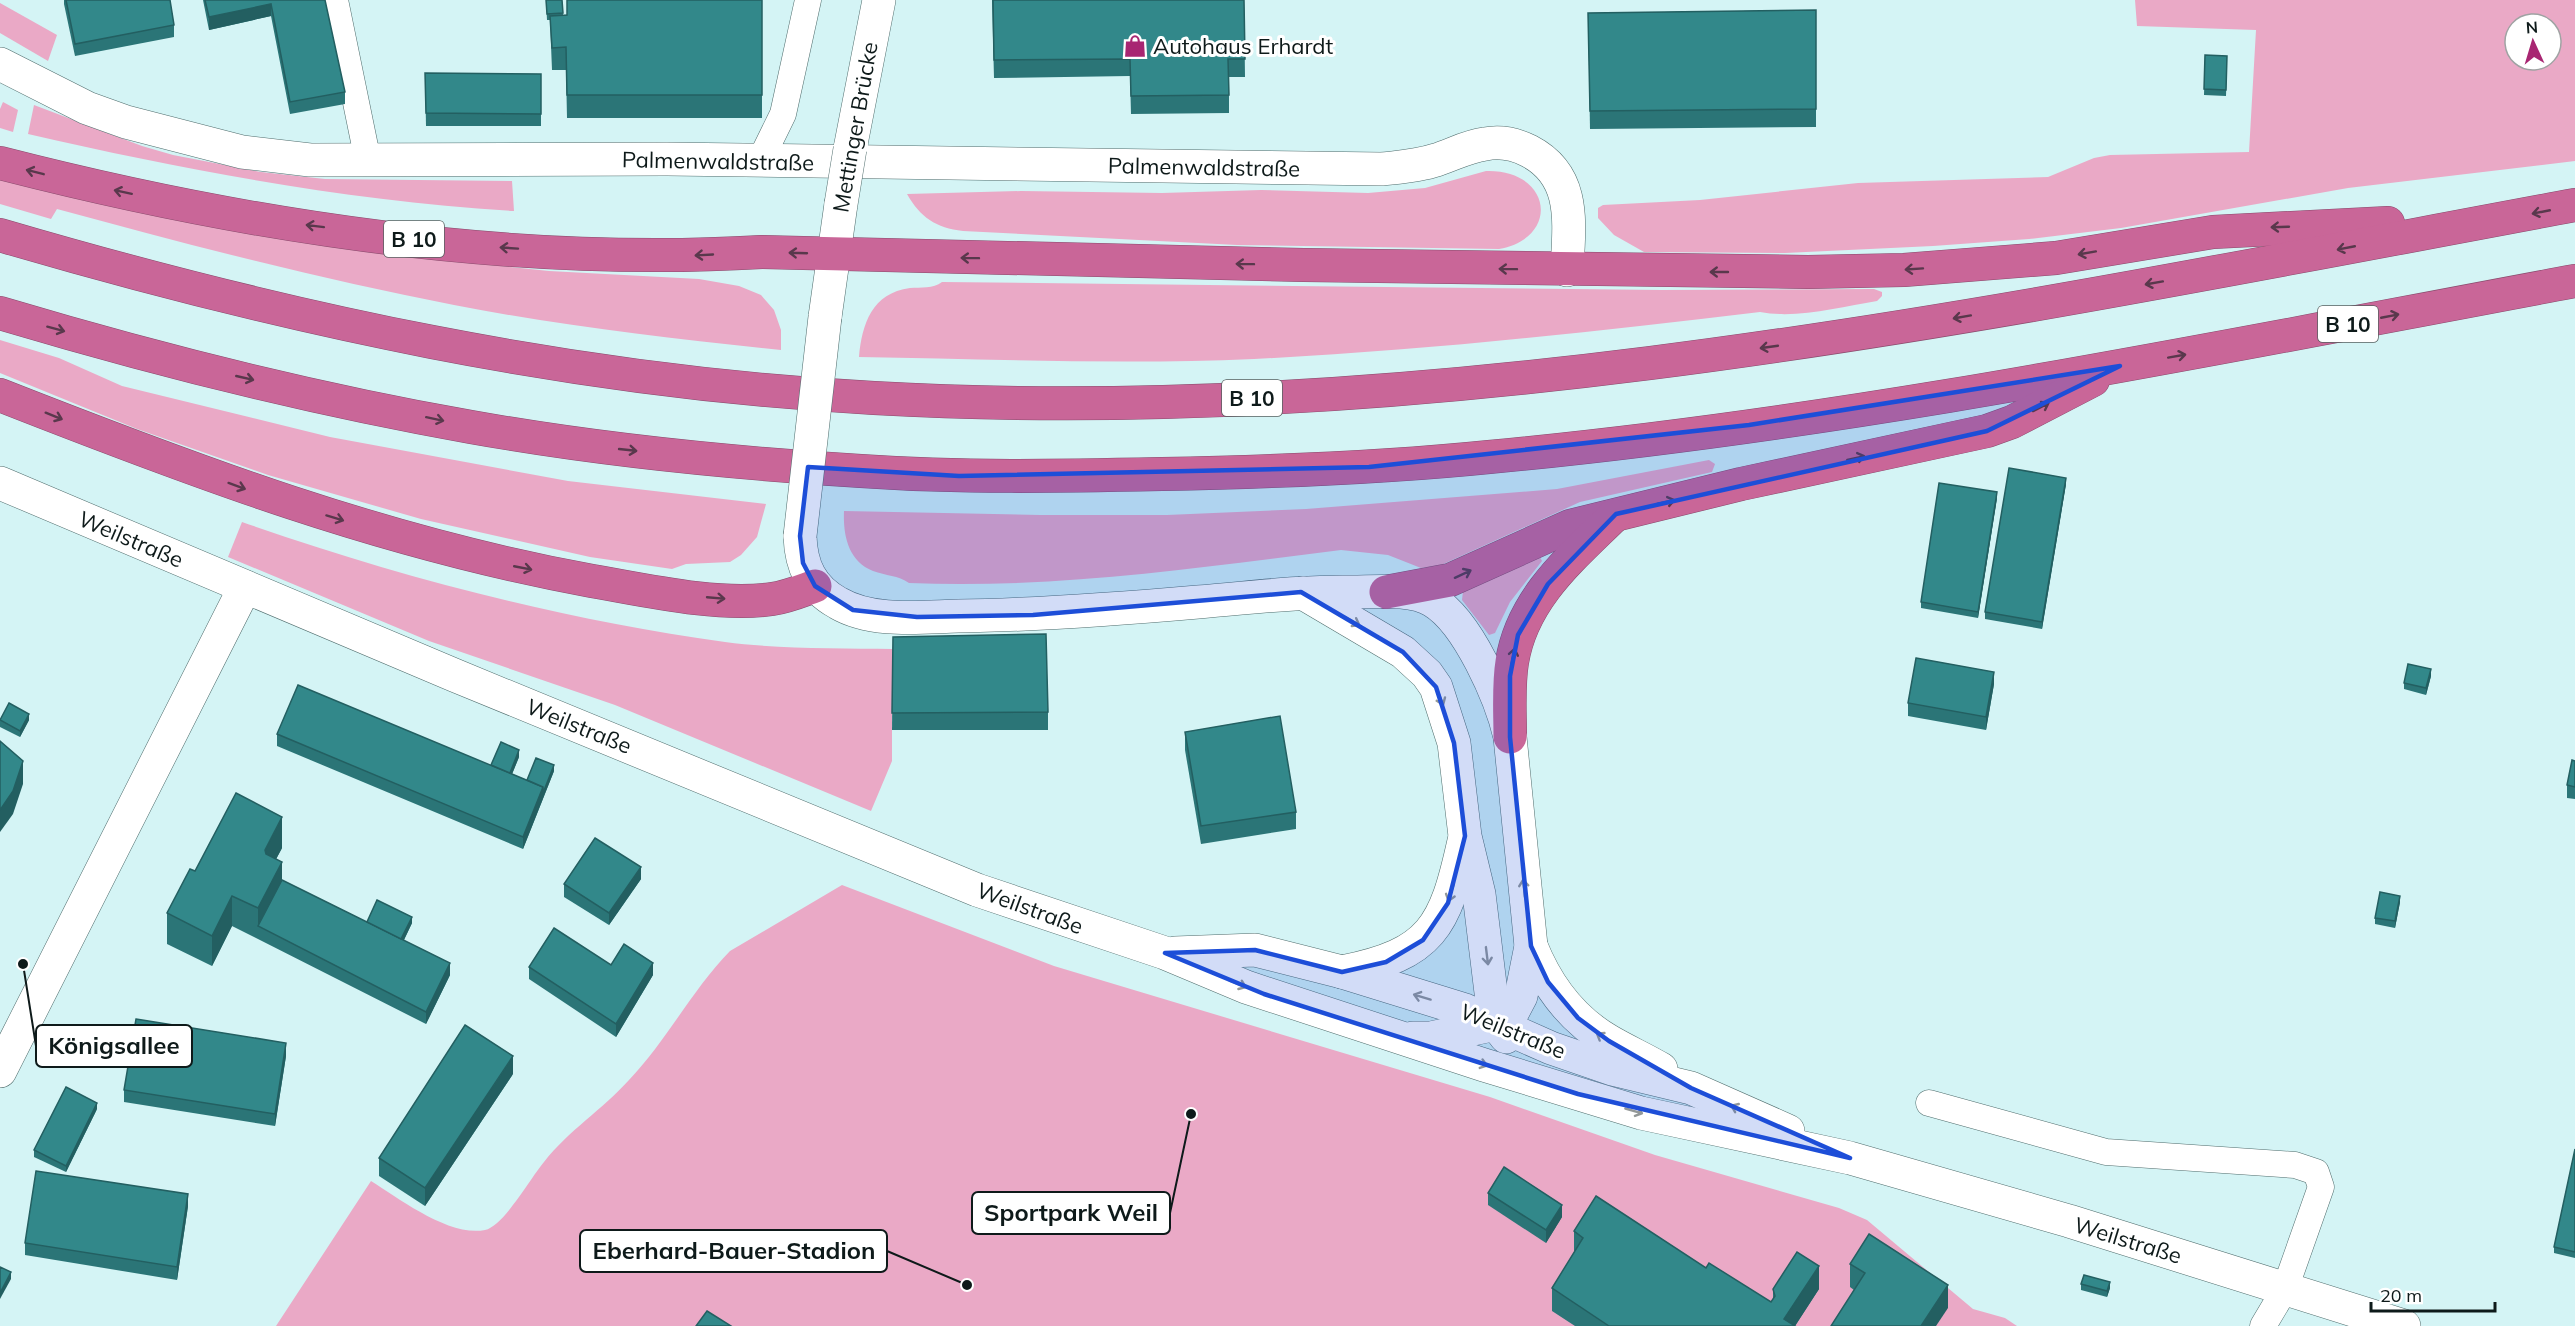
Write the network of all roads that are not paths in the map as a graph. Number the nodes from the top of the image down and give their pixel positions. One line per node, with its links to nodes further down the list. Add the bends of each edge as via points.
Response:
1 (335, 0): 5 (lane)
2 (808, 0): 6 (lane, via 783,114)
3 (879, 0): 11 (street, Mettinger Brücke, bridge)
4 (0, 64): 5 (street, Palmenwaldstraße, via 87,108 165,134 275,156)
5 (368, 161): 6 (street, Palmenwaldstraße)
6 (760, 161): 12 (street, Palmenwaldstraße, via 1382,169 1421,165 1470,147 1500,142 1540,157 1560,177 1569,213)
7 (0, 163): 11 (highway, B 10, one-way to 7, via 629,255 441,243 180,204)
8 (2575, 205): 9 (highway, B 10, one-way to 9)
9 (2507, 218): 10 (highway, B 10, one-way to 10, via 1877,332 1661,363 1334,394 1048,402 876,399 643,378 529,362 270,308); 12 (highway, one-way to 12, via 2239,229 2056,258 1904,270)
10 (0, 235)
11 (834, 254): 12 (highway, one-way to 11); 19 (street, Mettinger Brücke, bridge, via 800,536 803,563)
12 (1567, 270)
13 (2575, 281): 15 (highway, B 10, one-way to 13)
14 (0, 313): 15 (highway, B 10, one-way to 15, via 188,364 469,426 615,449 741,462 959,476 1243,472 1491,457 1749,425)
15 (2120, 366): 18 (highway, one-way to 15, via 1987,431)
16 (0, 395): 19 (highway, one-way to 19, via 279,501 501,563 637,589 730,599 769,599)
17 (0, 483): 20 (street, Weilstraße)
18 (1616, 514): 22 (highway, one-way to 18, via 1450,580 1554,532); 23 (highway, one-way to 18, via 1510,676 1518,634 1548,584)
19 (815, 586): 21 (street, via 853,610 917,617 1071,613)
20 (245, 587): 26 (street, Weilstraße, via 977,890); 30 (street)
21 (1301, 592): 22 (street); 24 (street, one-way to 24, via 1403,652 1436,687 1454,743)
22 (1386, 592): 23 (street, via 1422,596 1455,622 1498,696)
23 (1510, 737): 25 (street, one-way to 23)
24 (1464, 836): 27 (street, one-way to 27, via 1448,903 1423,940 1386,962); 28 (street, one-way to 28, via 1479,894)
25 (1531, 946): 28 (street, via 1521,996 1511,1015); 31 (street, one-way to 25, via 1609,1041 1578,1018 1552,988)
26 (1165, 953): 27 (street, Weilstraße, via 1255,950); 29 (street, Weilstraße, one-way to 29, via 1255,990)
27 (1342, 972): 28 (street, Weilstraße, one-way to 27, via 1465,1010)
28 (1496, 1024): 29 (street, via 1431,1038); 31 (street, Weilstraße, via 1612,1069); 32 (street, via 1532,1062)
29 (1404, 1038): 32 (street, Weilstraße, one-way to 32)
30 (0, 1071)
31 (1691, 1088): 34 (street, Weilstraße, one-way to 31)
32 (1578, 1094): 34 (street, Weilstraße, one-way to 34, via 1641,1113)
33 (1929, 1104): 35 (lane, via 2106,1152 2312,1169 2319,1176 2321,1187)
34 (1850, 1158): 35 (street, Weilstraße)
35 (2284, 1289): 36 (lane); 37 (street, Weilstraße)
36 (2263, 1326)
37 (2404, 1326)

